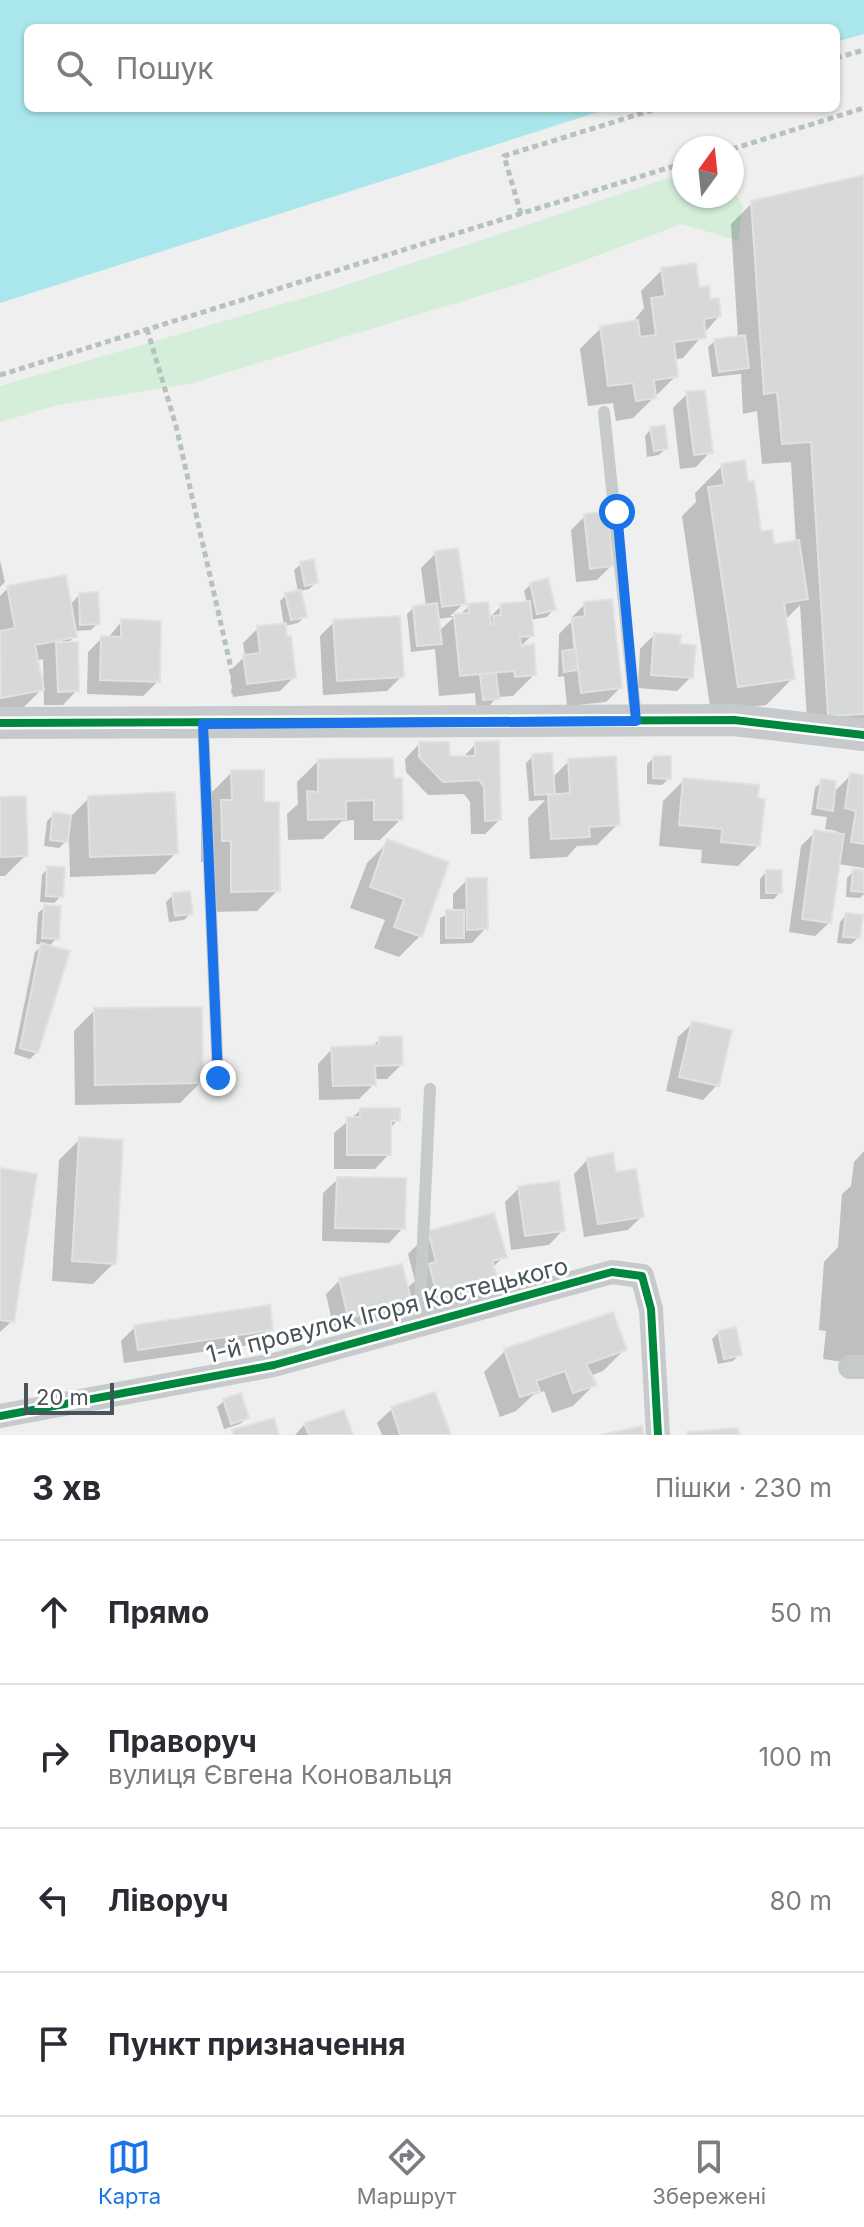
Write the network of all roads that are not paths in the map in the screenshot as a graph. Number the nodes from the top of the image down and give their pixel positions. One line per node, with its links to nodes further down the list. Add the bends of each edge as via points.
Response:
1 (604, 412): 2 (lane)
2 (636, 721): 4 (street); 5 (street, via 734,720)
3 (0, 723): 4 (street)
4 (219, 724): 6 (lane)
5 (864, 735)
6 (218, 1078)
7 (430, 1089): 8 (lane)
8 (419, 1328): 9 (street, 1-й провулок Ігоря Костецького, via 274,1365); 10 (street, 1-й провулок Ігоря Костецького, via 612,1272 642,1276 651,1309)
9 (0, 1416)
10 (658, 1435)

